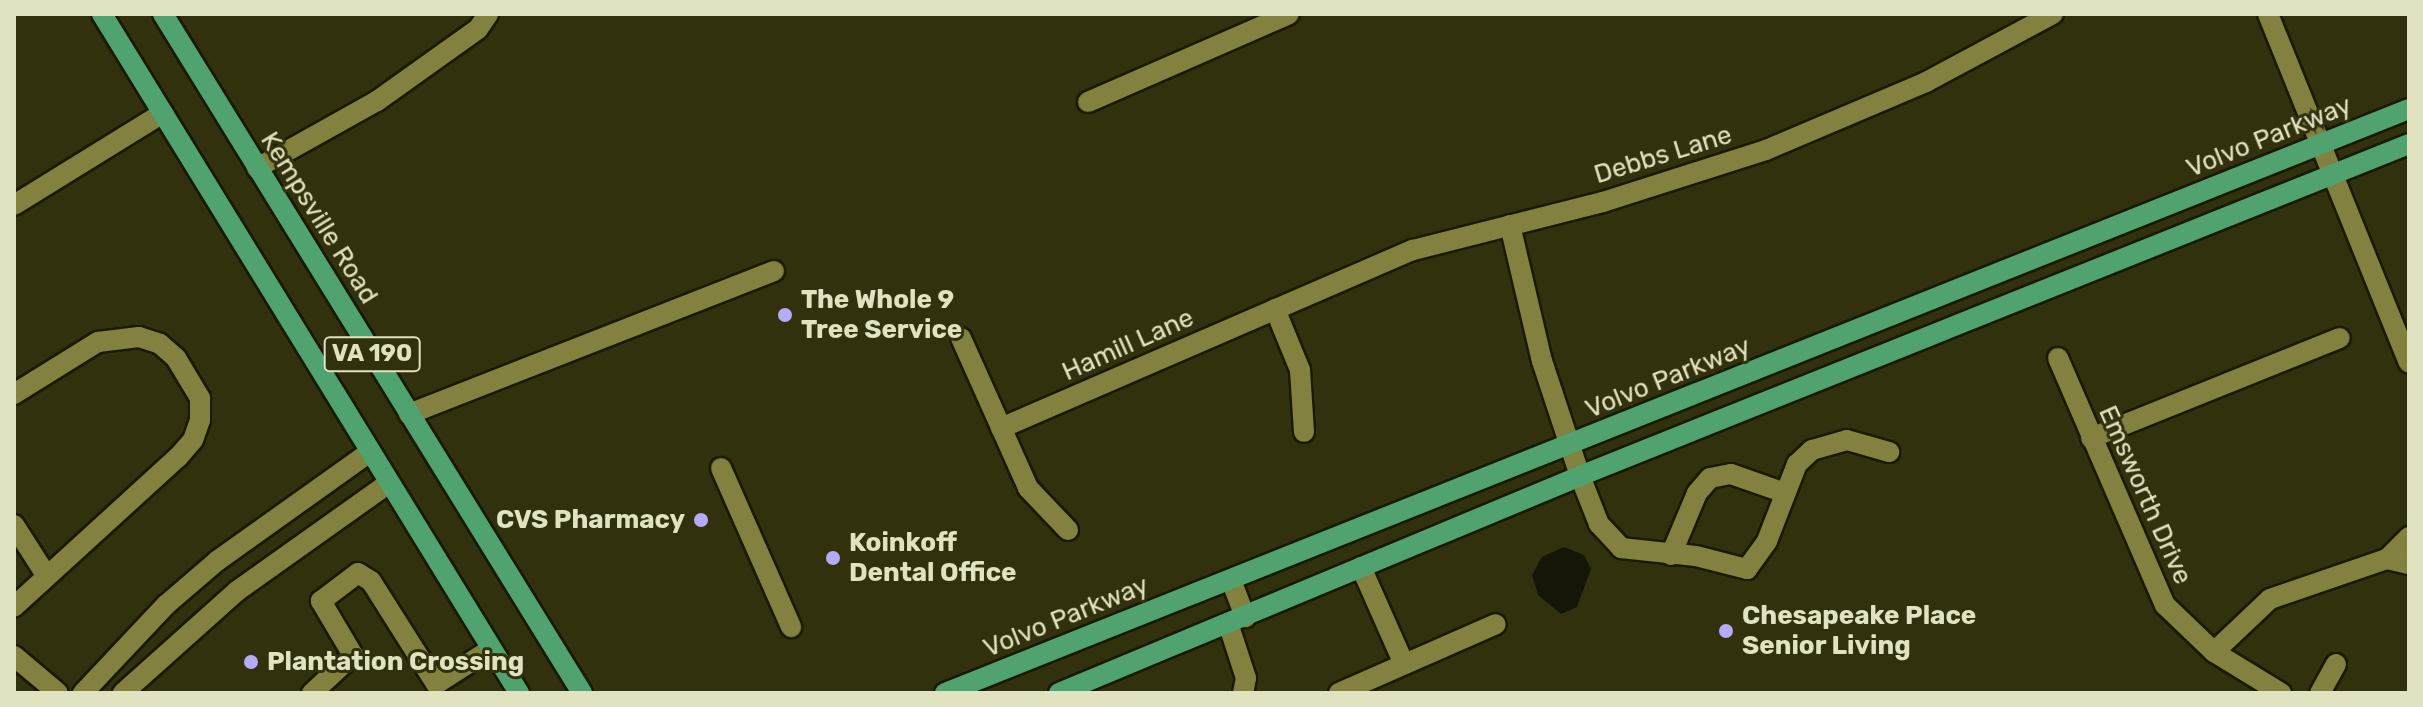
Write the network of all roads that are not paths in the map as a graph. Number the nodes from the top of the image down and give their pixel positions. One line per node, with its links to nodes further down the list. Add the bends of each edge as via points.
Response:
1 (102, 14): 9 (main road, VA 190)
2 (163, 14): 12 (main road, Kempsville Road / VA 190)
3 (488, 14): 12 (street, via 478,29 377,101)
4 (1289, 14): 7 (street)
5 (2053, 14): 15 (street, Debbs Lane, via 1926,82 1766,150)
6 (2268, 14): 10 (street)
7 (1088, 102)
8 (2409, 109): 10 (main road, Volvo Parkway)
9 (163, 113): 14 (street); 28 (main road, VA 190)
10 (2320, 144): 13 (street); 27 (main road, Volvo Parkway)
11 (2409, 144): 13 (main road)
12 (257, 168): 23 (main road, Kempsville Road / VA 190)
13 (2332, 175): 21 (street); 31 (main road)
14 (14, 205)
15 (1510, 225): 17 (street, Debbs Lane, via 1413,250); 27 (street, via 1542,361)
16 (774, 271): 23 (street)
17 (1275, 309): 24 (street, Hamill Lane); 25 (street, via 1300,370)
18 (961, 338): 24 (street)
19 (2340, 338): 26 (street)
20 (2058, 358): 26 (street, Emsworth Drive)
21 (2409, 363)
22 (14, 394): 41 (street, via 98,342 119,336 160,344 176,358 200,398 193,440)
23 (409, 414): 58 (main road, Kempsville Road / VA 190)
24 (1001, 428): 35 (street, via 1028,488)
25 (1304, 432)
26 (2091, 438): 48 (street, Emsworth Drive, via 2165,605)
27 (1570, 445): 31 (street); 42 (main road, Volvo Parkway)
28 (370, 452): 32 (main road, VA 190); 54 (street, via 217,561 158,613)
29 (1889, 452): 33 (street, via 1847,440 1812,450 1797,464)
30 (721, 468): 46 (street)
31 (1580, 476): 37 (street, via 1612,541 1636,553); 40 (main road)
32 (389, 483): 47 (main road, VA 190); 55 (street, via 237,591)
33 (1785, 493): 37 (street, via 1767,541 1747,569); 37 (street, via 1731,474 1710,478 1697,493)
34 (14, 525): 41 (street)
35 (1068, 530)
36 (2409, 537): 38 (street)
37 (1671, 555)
38 (2387, 559): 39 (street); 48 (street, via 2270,599)
39 (2409, 564)
40 (1361, 567): 44 (main road); 50 (street)
41 (46, 575): 43 (street)
42 (1231, 580): 44 (street); 59 (main road, Volvo Parkway)
43 (14, 607)
44 (1236, 620): 60 (main road); 61 (street, via 1246,678)
45 (1496, 624): 50 (street)
46 (791, 627)
47 (491, 649): 52 (street); 57 (main road, VA 190)
48 (2214, 652): 63 (street, Emsworth Drive)
49 (14, 656): 53 (street)
50 (1404, 664): 62 (street)
51 (2336, 664): 64 (street)
52 (433, 690): 56 (street, via 371,581 358,573 321,601 353,655)
53 (58, 693)
54 (83, 693)
55 (123, 693)
56 (312, 693)
57 (519, 693)
58 (582, 693)
59 (945, 693)
60 (1059, 693)
61 (1243, 693)
62 (1339, 693)
63 (2281, 693)
64 (2320, 693)

